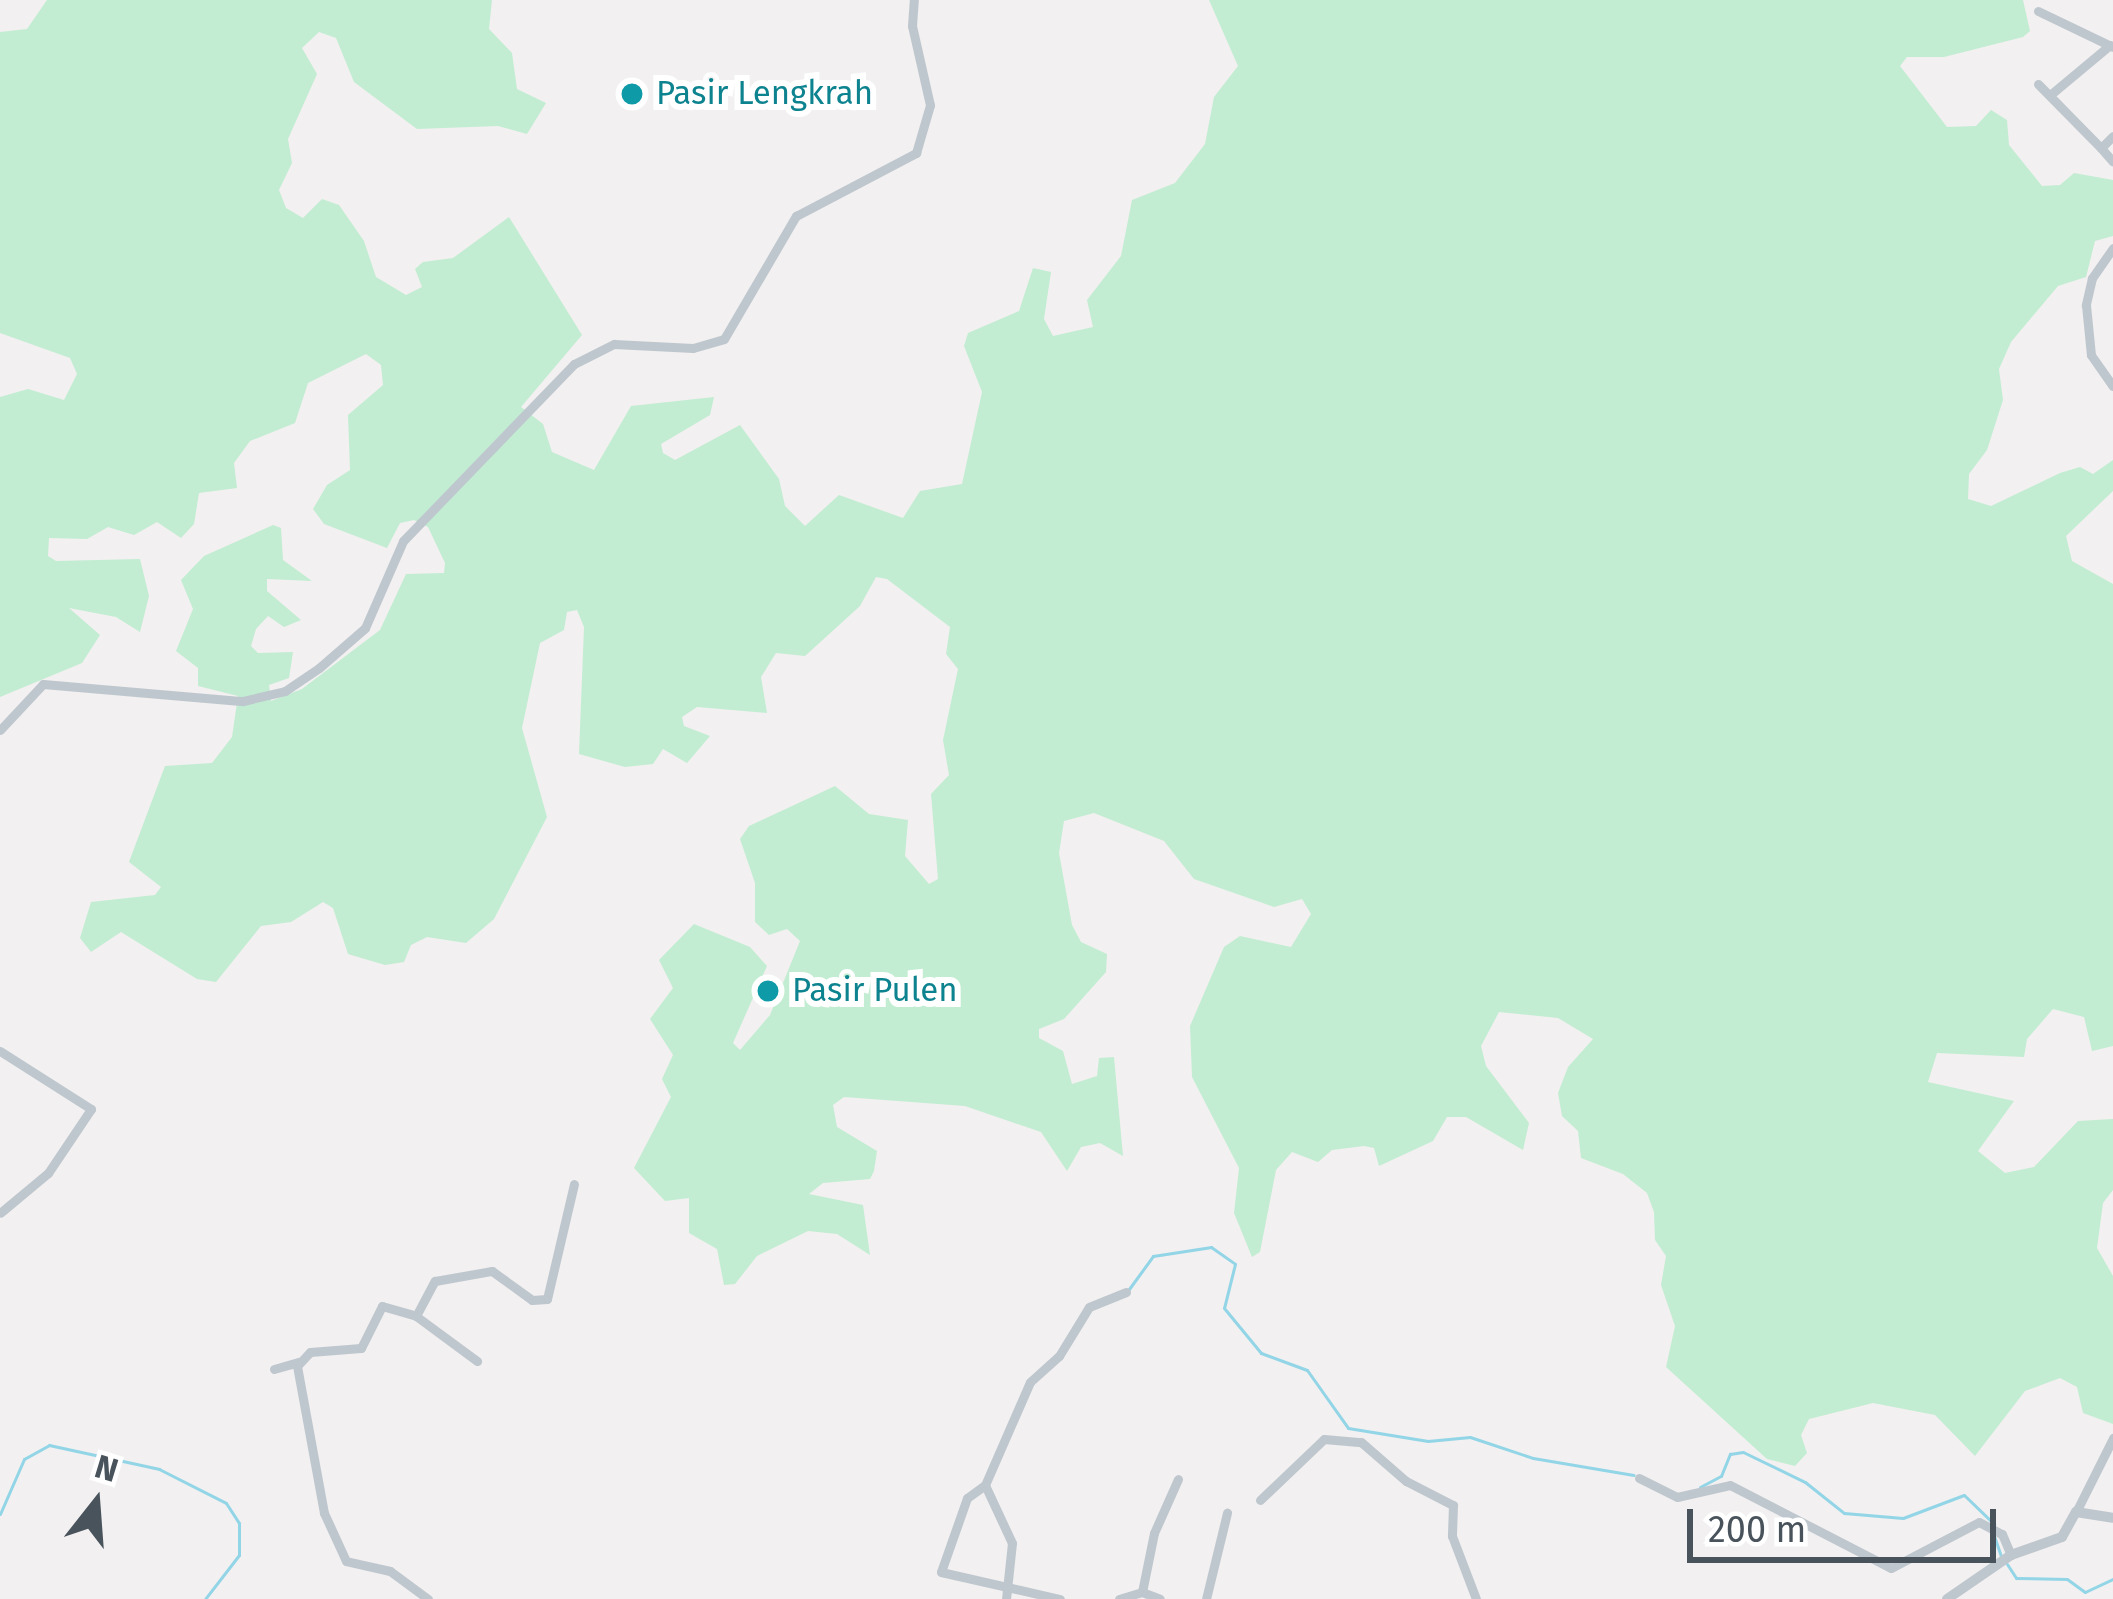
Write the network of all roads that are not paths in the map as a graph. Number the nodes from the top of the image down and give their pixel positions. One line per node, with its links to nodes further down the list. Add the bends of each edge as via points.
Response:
1 (914, 0): 11 (street, via 930,105 916,153 796,216 724,339 693,348 614,344 574,364 403,541 365,628 319,668 285,691 243,701 44,684)
2 (2038, 10): 3 (street)
3 (2111, 46): 5 (street)
4 (2038, 84): 5 (street)
5 (2050, 94): 7 (street)
6 (2113, 136): 7 (street)
7 (2102, 148): 8 (street)
8 (2113, 162)
9 (2113, 248): 10 (street, via 2092,278 2086,305 2091,355)
10 (2113, 386)
11 (0, 730)
12 (0, 1052): 14 (street, via 91,1109 49,1173)
13 (574, 1184): 16 (street, via 560,1222 564,1249 545,1300 530,1300 492,1271 435,1281)
14 (0, 1213)
15 (1126, 1292): 23 (street, via 1089,1307 1060,1356 1030,1382)
16 (416, 1316): 17 (street); 18 (street, via 382,1306 362,1347 310,1352)
17 (477, 1360)
18 (299, 1362): 19 (street); 31 (street, via 319,1495 346,1561 390,1571)
19 (274, 1369)
20 (2113, 1438): 25 (street)
21 (1639, 1478): 28 (street, via 1677,1497 1715,1485 1737,1488 1891,1568 1979,1522 2002,1534)
22 (1178, 1479): 30 (street, via 1154,1533)
23 (986, 1485): 29 (street, via 1012,1543); 29 (street, via 968,1498 939,1569)
24 (1260, 1500): 37 (street, via 1324,1439 1361,1442 1414,1486 1453,1505 1452,1536)
25 (2076, 1512): 27 (street); 28 (street, via 2062,1537)
26 (1227, 1513): 36 (street)
27 (2113, 1518)
28 (2011, 1555): 38 (street)
29 (1011, 1588): 32 (street); 33 (street)
30 (1142, 1592): 34 (street); 35 (street)
31 (428, 1599)
32 (1006, 1599)
33 (1060, 1599)
34 (1119, 1599)
35 (1160, 1599)
36 (1206, 1599)
37 (1476, 1599)
38 (1947, 1599)

